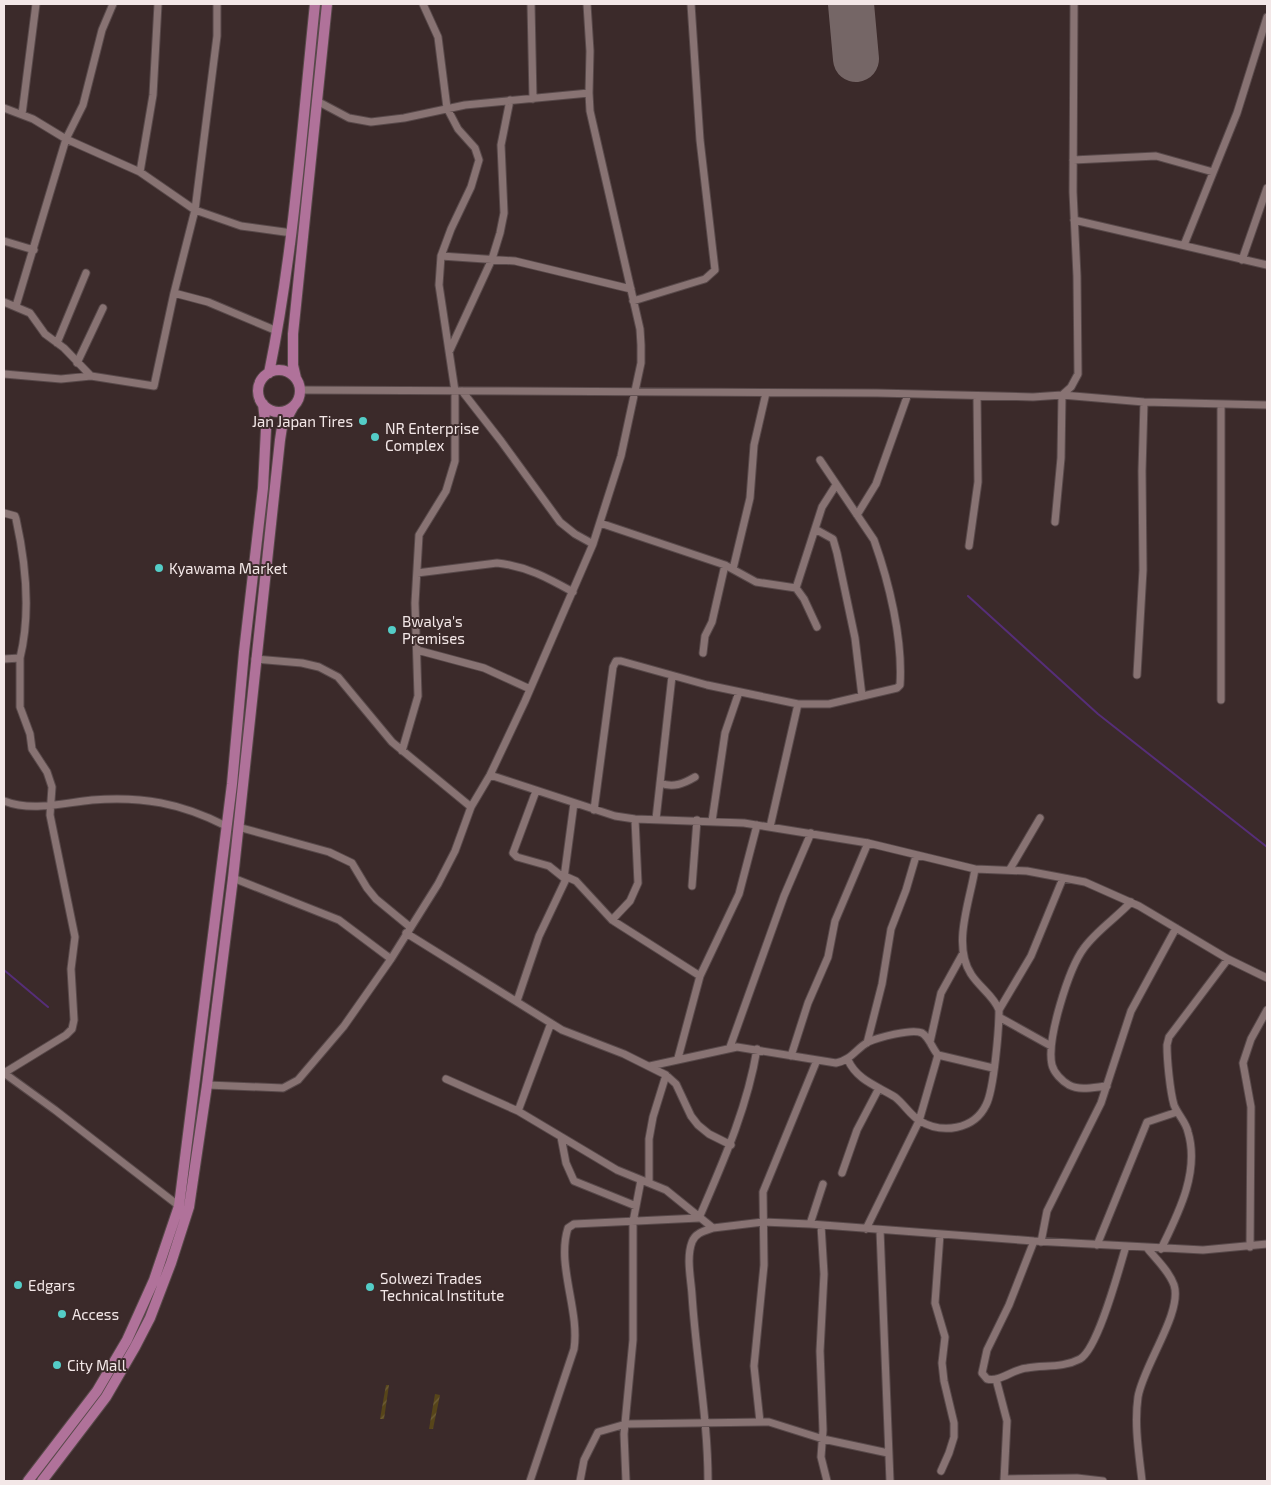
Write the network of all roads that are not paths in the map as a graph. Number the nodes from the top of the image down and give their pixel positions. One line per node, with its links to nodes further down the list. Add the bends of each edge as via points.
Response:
1 (36, 4): 19 (street)
2 (113, 4): 20 (street, via 102,30 83,105)
3 (158, 4): 22 (street, via 152,95)
4 (218, 4): 25 (street, via 217,36)
5 (315, 4): 27 (highway)
6 (327, 4): 16 (highway)
7 (422, 4): 18 (street, via 438,37)
8 (531, 4): 14 (street)
9 (587, 4): 13 (street)
10 (691, 4): 38 (street, via 700,140 715,270 705,279)
11 (1074, 4): 21 (street)
12 (1267, 17): 23 (street, via 1237,112)
13 (589, 93): 14 (street); 36 (street)
14 (534, 99): 15 (street)
15 (510, 100): 18 (street); 32 (street, via 501,145 504,213)
16 (317, 101): 18 (street, via 360,121 404,118); 49 (highway, via 293,334)
17 (4, 108): 19 (street)
18 (447, 108): 31 (street, via 462,134 475,148 479,160)
19 (22, 114): 20 (street)
20 (66, 139): 22 (street); 30 (street)
21 (1073, 160): 23 (street, via 1156,156); 26 (street)
22 (140, 172): 25 (street)
23 (1213, 172): 29 (street)
24 (1267, 188): 33 (street)
25 (195, 210): 27 (street, via 241,226); 37 (street)
26 (1074, 220): 29 (street); 55 (street, via 1078,374)
27 (292, 232): 42 (highway)
28 (4, 241): 30 (street)
29 (1184, 246): 33 (street)
30 (34, 250): 40 (street)
31 (441, 256): 32 (street); 44 (street, via 439,285)
32 (492, 259): 36 (street, via 529,264); 44 (street)
33 (1242, 260): 34 (street)
34 (1267, 266)
35 (86, 273): 43 (street)
36 (631, 289): 38 (street)
37 (174, 293): 42 (street, via 208,302); 48 (street, via 154,386)
38 (633, 301): 52 (street, via 641,345)
39 (4, 302): 40 (street)
40 (16, 306): 43 (street, via 30,314 45,334)
41 (103, 308): 45 (street)
42 (278, 331): 46 (highway)
43 (57, 343): 45 (street)
44 (450, 351): 51 (street)
45 (78, 363): 48 (street)
46 (269, 373): 49 (highway, via 285,371); 58 (highway, via 259,387)
47 (4, 374): 48 (street, via 61,379)
48 (91, 376)
49 (296, 378): 50 (highway)
50 (300, 390): 51 (street); 61 (highway, via 298,401)
51 (458, 391): 52 (street); 69 (street, via 560,522); 73 (street, via 454,470 446,491 421,529)
52 (635, 392): 53 (street); 67 (street, via 621,456)
53 (766, 393): 54 (street); 72 (street, via 754,445 750,498)
54 (908, 394): 56 (street); 65 (street, via 876,484)
55 (1062, 395): 56 (street); 57 (street); 66 (street)
56 (977, 396): 70 (street, via 978,482)
57 (1144, 402): 59 (street); 82 (street, via 1143,570)
58 (262, 404): 61 (highway, via 277,412); 105 (highway, via 266,429 263,488)
59 (1221, 404): 60 (street); 87 (street)
60 (1267, 405)
61 (293, 406): 81 (highway, via 282,427 280,440)
62 (820, 460): 63 (street)
63 (836, 485): 65 (street); 68 (street, via 822,507)
64 (4, 513): 79 (street, via 15,516 25,563 25,634)
65 (857, 515): 86 (street, via 874,540 886,575 900,668 900,685 896,688)
66 (1055, 522)
67 (600, 523): 69 (street); 71 (street)
68 (815, 529): 74 (street); 86 (street, via 833,539 837,552 855,638)
69 (593, 544): 75 (street)
70 (969, 546)
71 (725, 565): 72 (street); 78 (street)
72 (733, 569): 74 (street, via 756,582)
73 (416, 573): 75 (street, via 508,564 531,570); 77 (street)
74 (796, 588): 76 (street)
75 (573, 592): 84 (street)
76 (817, 627)
77 (417, 650): 84 (street, via 484,668); 89 (street, via 418,696)
78 (703, 652)
79 (20, 658): 80 (street); 96 (street, via 20,707 32,749 50,780)
80 (4, 659)
81 (255, 659): 89 (street, via 302,663 338,677 382,732); 106 (highway)
82 (1137, 675)
83 (672, 676): 85 (street); 92 (street); 98 (street, via 621,660 615,662)
84 (530, 689): 90 (street)
85 (739, 692): 88 (street); 103 (street, via 725,733)
86 (862, 696): 88 (street, via 829,704)
87 (1221, 700)
88 (798, 704): 107 (street)
89 (402, 751): 97 (street)
90 (490, 775): 93 (street); 97 (street)
91 (695, 777): 92 (street, via 675,786)
92 (660, 783): 101 (street)
93 (536, 791): 95 (street); 114 (street, via 513,853 549,866)
94 (4, 802): 96 (street, via 20,806)
95 (574, 803): 98 (street); 114 (street)
96 (50, 805): 105 (street, via 93,800 156,801 197,811); 142 (street, via 60,874 75,937 71,969 74,1025 66,1035)
97 (471, 807): 120 (street, via 438,884)
98 (594, 810): 100 (street)
99 (1040, 818): 112 (street)
100 (635, 819): 101 (street); 118 (street, via 638,883 630,901)
101 (656, 820): 102 (street)
102 (697, 820): 103 (street); 116 (street)
103 (712, 821): 104 (street)
104 (757, 825): 107 (street); 124 (street, via 739,894)
105 (226, 826): 157 (highway)
106 (238, 827): 113 (highway); 120 (street, via 328,852 352,863 376,899)
107 (770, 827): 108 (street)
108 (811, 833): 109 (street); 133 (street, via 784,896)
109 (868, 843): 110 (street); 136 (street, via 835,921 828,957)
110 (916, 856): 111 (street); 131 (street, via 891,929 882,984)
111 (975, 869): 112 (street); 121 (street)
112 (1010, 869): 115 (street)
113 (233, 878): 122 (street, via 339,920); 145 (highway)
114 (564, 878): 118 (street, via 576,881); 126 (street, via 539,936)
115 (1063, 878): 117 (street, via 1085,882); 128 (street, via 1031,956)
116 (692, 886)
117 (1131, 902): 119 (street); 132 (street, via 1091,939 1078,956)
118 (612, 920): 124 (street)
119 (1176, 928): 123 (street); 146 (street, via 1132,1011)
120 (408, 930): 122 (street); 126 (street)
121 (962, 955): 128 (street); 130 (street, via 941,993)
122 (391, 959): 145 (street, via 344,1026 298,1080 283,1088 272,1089)
123 (1228, 959): 125 (street); 149 (street, via 1169,1037 1167,1052)
124 (700, 976): 137 (street)
125 (1267, 978)
126 (517, 1001): 129 (street)
127 (1267, 1010): 172 (street, via 1250,1039 1243,1063 1251,1107)
128 (999, 1014): 132 (street); 141 (street)
129 (551, 1023): 140 (street); 148 (street)
130 (930, 1042): 131 (street, via 926,1036 916,1032); 135 (street)
131 (866, 1043): 139 (street)
132 (1051, 1046): 146 (street, via 1055,1072 1068,1084 1082,1088)
133 (730, 1048): 134 (street); 137 (street)
134 (757, 1049): 136 (street); 152 (street, via 748,1094)
135 (938, 1054): 141 (street); 150 (street)
136 (791, 1056): 138 (street)
137 (678, 1058): 140 (street)
138 (817, 1060): 139 (street, via 836,1063); 161 (street, via 762,1192)
139 (848, 1060): 147 (street, via 858,1075)
140 (650, 1066): 143 (street)
141 (993, 1068): 150 (street, via 987,1104 975,1119 946,1130)
142 (4, 1073): 157 (street)
143 (666, 1075): 152 (street, via 676,1084 698,1125); 155 (street, via 649,1139)
144 (446, 1079): 148 (street)
145 (207, 1084): 185 (highway, via 188,1206 150,1318 106,1396)
146 (1107, 1086): 168 (street, via 1047,1210)
147 (879, 1088): 150 (street, via 896,1098); 153 (street, via 857,1130)
148 (518, 1111): 151 (street)
149 (1177, 1112): 170 (street, via 1147,1122); 174 (street, via 1188,1130 1191,1162 1184,1201)
150 (919, 1121): 165 (street)
151 (561, 1137): 154 (street, via 617,1170); 158 (street, via 566,1163 574,1181)
152 (731, 1146): 159 (street)
153 (842, 1173)
154 (642, 1180): 155 (street); 158 (street)
155 (649, 1183): 159 (street, via 666,1190)
156 (823, 1184): 162 (street)
157 (179, 1206): 184 (highway, via 154,1280 127,1340 97,1391)
158 (636, 1206): 160 (street)
159 (699, 1218): 160 (street); 164 (street)
160 (634, 1222): 177 (street, via 633,1340); 186 (street, via 574,1224 568,1228 565,1246 575,1327 574,1349)
161 (763, 1222): 162 (street); 164 (street); 176 (street, via 764,1265 754,1366)
162 (810, 1224): 163 (street)
163 (821, 1225): 165 (street); 179 (street, via 824,1274 820,1351)
164 (713, 1228): 178 (street, via 701,1232 693,1240 690,1259)
165 (866, 1228): 166 (street)
166 (880, 1230): 167 (street); 180 (street)
167 (940, 1234): 168 (street); 181 (street, via 935,1303 945,1337 942,1363 954,1423 950,1453)
168 (1038, 1241): 170 (street); 175 (street, via 987,1350 982,1373 987,1379)
169 (1267, 1244): 172 (street)
170 (1097, 1245): 171 (street)
171 (1126, 1246): 173 (street); 175 (street, via 1098,1331 1086,1355 1054,1367 1021,1368)
172 (1250, 1247): 174 (street, via 1220,1250)
173 (1148, 1248): 174 (street); 193 (street, via 1171,1279 1175,1298 1138,1397 1137,1434)
174 (1161, 1248)
175 (996, 1379): 182 (street, via 1006,1420)
176 (760, 1422): 178 (street); 179 (street)
177 (626, 1424): 178 (street); 187 (street, via 598,1432 584,1460); 188 (street)
178 (706, 1424): 189 (street)
179 (823, 1439): 180 (street); 190 (street, via 821,1457)
180 (888, 1452): 191 (street)
181 (940, 1471)
182 (1004, 1480): 183 (street)
183 (1082, 1480): 192 (street)
184 (28, 1481)
185 (42, 1481)
186 (530, 1481)
187 (580, 1481)
188 (626, 1481)
189 (708, 1481)
190 (826, 1481)
191 (890, 1481)
192 (1103, 1481)
193 (1142, 1481)

